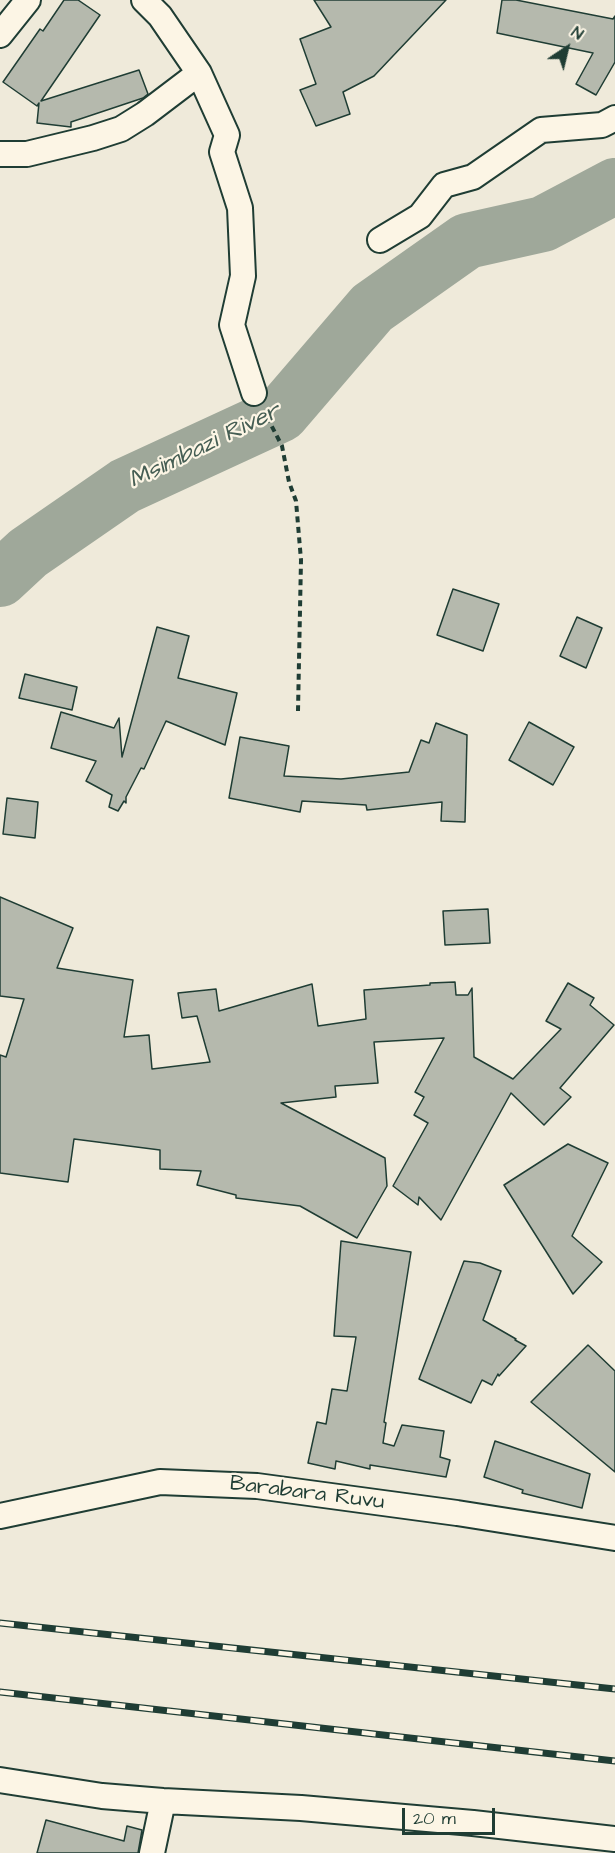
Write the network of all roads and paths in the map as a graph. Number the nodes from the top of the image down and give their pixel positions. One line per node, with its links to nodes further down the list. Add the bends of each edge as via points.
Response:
1 (28, 0): 3 (street)
2 (144, 0): 4 (street, via 160,16)
3 (0, 35)
4 (199, 73): 6 (street, via 121,129 27,154); 8 (street, via 227,135 222,152 240,208 243,276 232,325)
5 (615, 118): 7 (street, via 602,125 542,130 473,177 444,185 420,216)
6 (0, 154)
7 (380, 240)
8 (254, 393)
9 (282, 446): 10 (path, via 296,501 301,560)
10 (298, 711)
11 (0, 1516): 12 (street, Barabara Ruvu, via 160,1482 257,1486)
12 (615, 1538)
13 (0, 1780): 14 (street)
14 (163, 1801): 15 (street, via 301,1808); 16 (street)
15 (615, 1839)
16 (152, 1853)

